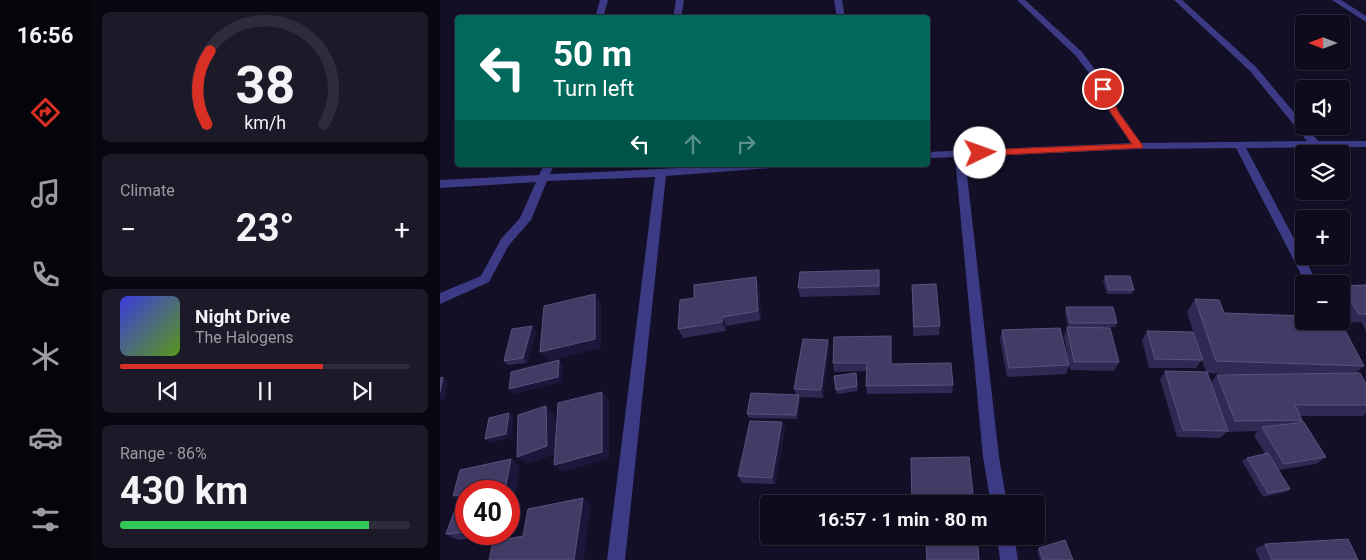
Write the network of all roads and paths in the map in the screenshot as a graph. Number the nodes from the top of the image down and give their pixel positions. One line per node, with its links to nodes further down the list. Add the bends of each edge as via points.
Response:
1 (604, 0): 7 (street)
2 (680, 0): 8 (street)
3 (838, 0): 9 (street)
4 (1021, 0): 14 (street, via 1079,54)
5 (1178, 0): 11 (street, via 1253,69)
6 (1336, 0): 10 (street)
7 (599, 15)
8 (678, 15)
9 (840, 15)
10 (1366, 20)
11 (1315, 144): 12 (street); 13 (street)
12 (1366, 144)
13 (1239, 145): 14 (street); 23 (street)
14 (1138, 146): 15 (street)
15 (960, 154): 16 (street); 25 (street, via 991,457)
16 (930, 155)
17 (547, 167): 21 (street)
18 (747, 167): 20 (street)
19 (640, 170): 20 (street); 21 (street)
20 (661, 174): 27 (street)
21 (544, 178): 22 (street); 24 (street, via 525,220 505,242 485,279)
22 (440, 184)
23 (1307, 275)
24 (440, 299)
25 (998, 495)
26 (1006, 545): 28 (street)
27 (616, 560)
28 (1009, 560)

